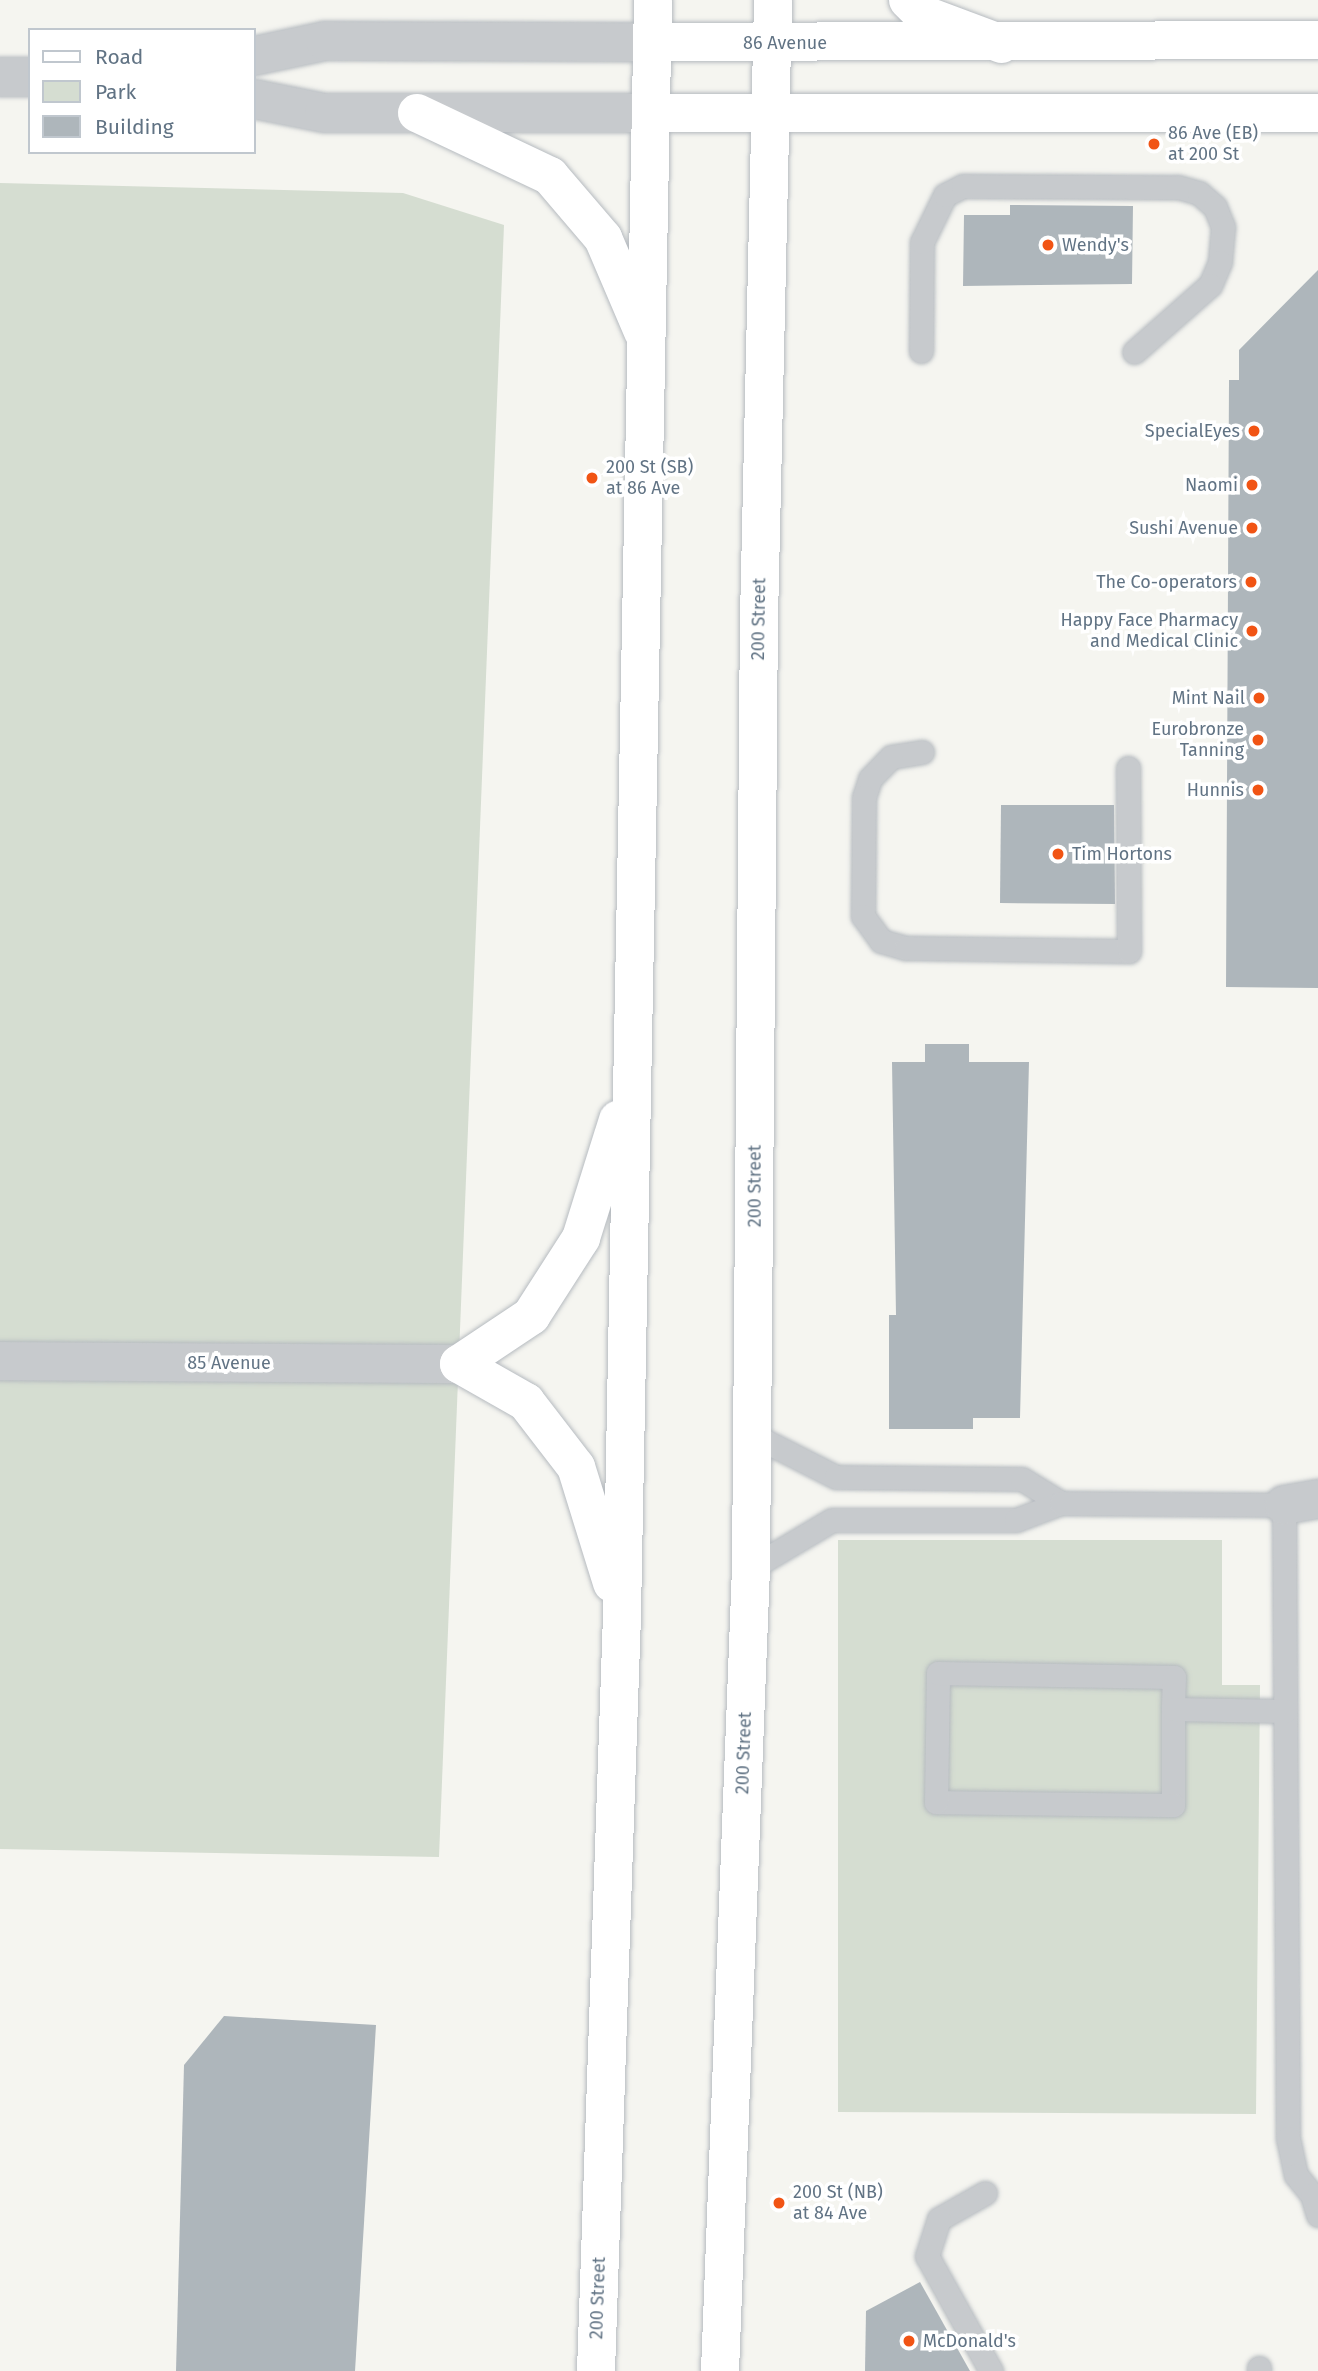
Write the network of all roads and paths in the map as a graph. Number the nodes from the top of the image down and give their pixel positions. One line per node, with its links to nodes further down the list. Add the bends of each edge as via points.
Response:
1 (653, 0): 5 (main road, 200 Street)
2 (773, 0): 6 (main road, 200 Street)
3 (908, 0): 7 (main road, via 922,14)
4 (1318, 40): 7 (main road, 86 Avenue)
5 (652, 42): 6 (main road, 86 Avenue); 8 (street, 86 Avenue, via 325,41); 13 (main road, 200 Street)
6 (772, 43): 7 (main road, 86 Avenue); 15 (main road, 200 Street)
7 (1002, 44)
8 (256, 56)
9 (0, 77): 10 (street)
10 (28, 77)
11 (256, 99): 12 (street, via 324,113)
12 (417, 113): 13 (street); 16 (main road, via 550,176 603,238)
13 (652, 113): 15 (main road); 16 (main road, 200 Street)
14 (1318, 113): 15 (main road)
15 (771, 114): 24 (main road, 200 Street, via 759,618)
16 (650, 347): 21 (main road, 200 Street)
17 (921, 351): 18 (lane, via 922,242 944,195 963,186 1178,187 1199,193 1215,207 1223,227 1220,262 1210,285)
18 (1134, 352)
19 (922, 752): 20 (lane, via 891,757 870,779 864,797 863,916 881,941 906,948 1129,951)
20 (1128, 768)
21 (630, 1081): 23 (main road, via 581,1238 531,1316); 28 (main road, 200 Street)
22 (0, 1362): 23 (street, 85 Avenue)
23 (458, 1364): 28 (main road, via 526,1402 576,1466)
24 (752, 1435): 26 (lane, via 836,1477 1022,1479); 27 (main road, 200 Street)
25 (1301, 1502): 26 (lane); 30 (lane)
26 (1061, 1503): 27 (lane, via 1016,1520 832,1520)
27 (751, 1568): 34 (main road, 200 Street)
28 (622, 1614): 33 (main road, 200 Street)
29 (1173, 1709): 29 (lane, via 1174,1677 938,1673 936,1802 1173,1805); 30 (lane)
30 (1285, 1711): 32 (lane, via 1288,2137 1296,2175 1312,2195)
31 (985, 2193): 35 (lane, via 939,2219 927,2256)
32 (1318, 2215)
33 (590, 2360)
34 (720, 2371)
35 (991, 2371)

